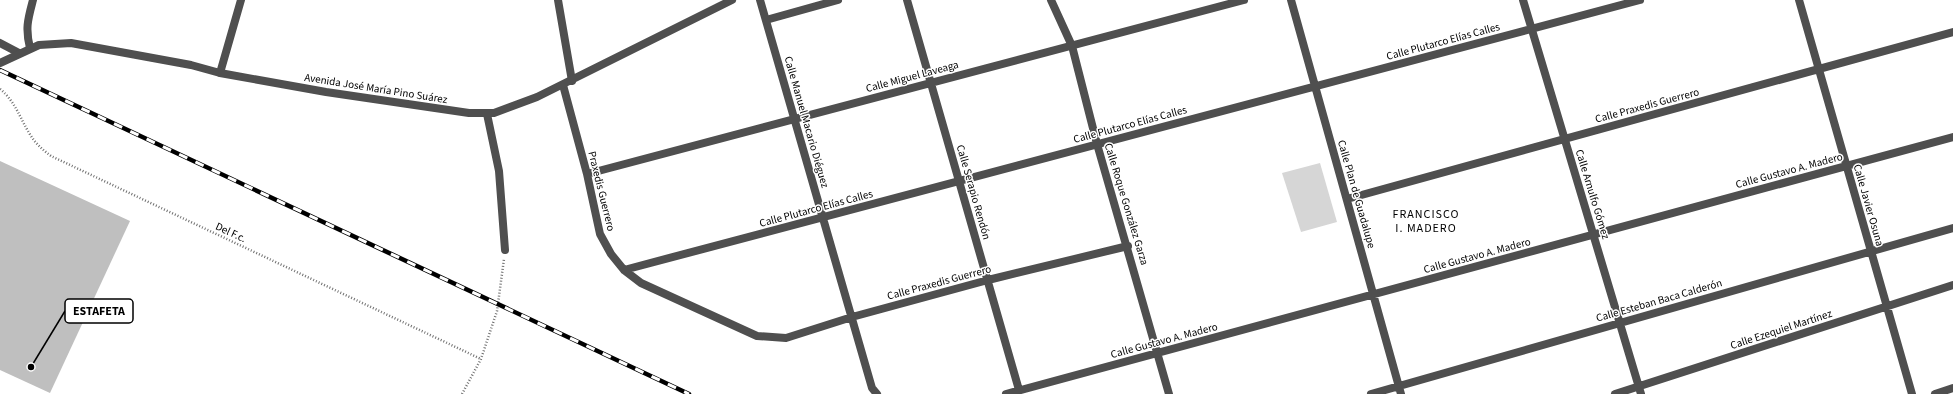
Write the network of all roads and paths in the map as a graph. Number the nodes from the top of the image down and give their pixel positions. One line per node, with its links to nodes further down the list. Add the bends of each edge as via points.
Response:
1 (33, 0): 20 (street, via 26,24)
2 (242, 0): 24 (street)
3 (558, 0): 25 (street)
4 (732, 0): 25 (street, Avenida José María Pino Suárez)
5 (760, 0): 15 (street, Calle Manuel Macario Diéguez)
6 (838, 0): 15 (street)
7 (907, 0): 26 (street, Calle Serapio Rendón)
8 (1051, 0): 19 (street, Calle Roque González Garza)
9 (1244, 0): 19 (street, Calle Miguel Laveaga)
10 (1291, 0): 28 (street, Calle Plan de Guadalupe)
11 (1523, 0): 16 (street, Calle Arnulfo Gómez)
12 (1640, 0): 14 (street, Calle Plutarco Elías Calles)
13 (1799, 0): 23 (street, Calle Javier Osuna)
14 (1626, 2): 16 (street, Calle Plutarco Elías Calles)
15 (766, 20): 31 (street, Calle Manuel Macario Diéguez)
16 (1532, 29): 28 (street, Calle Plutarco Elías Calles); 33 (street, Calle Arnulfo Gómez)
17 (1953, 32): 23 (street, Calle Praxedis Guerrero)
18 (0, 43): 21 (street)
19 (1072, 46): 26 (street, Calle Miguel Laveaga); 34 (street, Calle Roque González Garza)
20 (30, 48): 21 (street, Avenida José María Pino Suárez); 24 (street, Avenida José María Pino Suárez, via 53,43 90,45)
21 (19, 53): 22 (street, Avenida José María Pino Suárez)
22 (0, 63)
23 (1819, 69): 33 (street, Calle Praxedis Guerrero); 35 (street, Calle Javier Osuna)
24 (220, 73): 30 (street, Avenida José María Pino Suárez, via 326,92)
25 (572, 81): 27 (street, Avenida José María Pino Suárez)
26 (931, 83): 31 (street, Calle Miguel Laveaga); 37 (street, Calle Serapio Rendón)
27 (563, 85): 30 (street, Avenida José María Pino Suárez, via 506,110); 36 (street, Praxedis Guerrero)
28 (1315, 86): 34 (street, Calle Plutarco Elías Calles); 38 (street, Calle Plan de Guadalupe)
29 (0, 89): 54 (path, Del F.c., via 9,96 40,148 51,156)
30 (487, 114): 43 (street, via 499,171)
31 (795, 119): 36 (street, Calle Miguel Laveaga); 39 (street, Calle Manuel Macario Diéguez)
32 (1953, 137): 35 (street, Calle Gustavo A. Madero)
33 (1565, 139): 38 (street, Calle Praxedis Guerrero); 41 (street, Calle Arnulfo Gómez)
34 (1097, 144): 37 (street, Calle Plutarco Elías Calles); 42 (street, Calle Roque González Garza)
35 (1846, 166): 41 (street, Calle Gustavo A. Madero); 44 (street, Calle Javier Osuna)
36 (587, 174): 45 (street, Praxedis Guerrero, via 600,234)
37 (959, 181): 39 (street, Calle Plutarco Elías Calles); 46 (street, Calle Serapio Rendón)
38 (1347, 199): 48 (street, Calle Plan de Guadalupe)
39 (823, 217): 45 (street, Calle Plutarco Elías Calles); 50 (street, Calle Manuel Macario Diéguez)
40 (1953, 228): 44 (street, Calle Esteban Baca Calderón)
41 (1594, 234): 48 (street, Calle Gustavo A. Madero); 51 (street, Calle Arnulfo Gómez)
42 (1128, 246): 46 (street, Calle Praxedis Guerrero); 53 (street, Calle Roque González Garza)
43 (505, 250): 54 (path, via 497,312)
44 (1871, 251): 49 (street, Calle Javier Osuna); 51 (street, Calle Esteban Baca Calderón)
45 (624, 270): 52 (street, Praxedis Guerrero, via 641,283)
46 (988, 280): 50 (street, Calle Praxedis Guerrero); 56 (street, Calle Serapio Rendón)
47 (1953, 285): 49 (street, Calle Ezequiel Martínez)
48 (1373, 294): 53 (street, Calle Gustavo A. Madero); 57 (street, Calle Plan de Guadalupe)
49 (1887, 306): 58 (street, Calle Ezequiel Martínez); 65 (street, Calle Javier Osuna)
50 (852, 317): 52 (street, Calle Praxedis Guerrero, via 794,336); 59 (street, Calle Manuel Macario Diéguez)
51 (1620, 323): 57 (street, Calle Esteban Baca Calderón); 58 (street, Calle Arnulfo Gómez)
52 (757, 336)
53 (1158, 353): 56 (street, Calle Gustavo A. Madero); 62 (street, Calle Roque González Garza)
54 (481, 359): 60 (path)
55 (1953, 388): 66 (street)
56 (1019, 390): 61 (street, Calle Gustavo A. Madero)
57 (1400, 390): 63 (street, Calle Esteban Baca Calderón)
58 (1640, 390): 64 (street, Calle Ezequiel Martínez)
59 (875, 391)
60 (462, 394)
61 (1006, 394)
62 (1169, 394)
63 (1371, 394)
64 (1615, 394)
65 (1912, 394)
66 (1935, 394)

